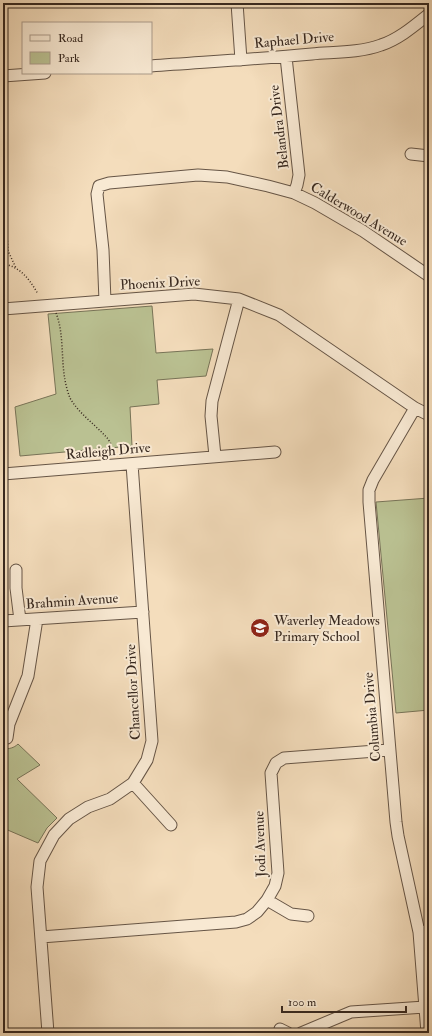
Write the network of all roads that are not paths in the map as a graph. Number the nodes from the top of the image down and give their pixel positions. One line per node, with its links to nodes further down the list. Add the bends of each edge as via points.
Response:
1 (237, 3): 4 (street)
2 (429, 14): 3 (street, Raphael Drive, via 411,29 382,45)
3 (286, 57): 4 (street, Raphael Drive); 10 (street, Belandra Drive, via 300,175)
4 (241, 60): 5 (street, Raphael Drive)
5 (152, 66)
6 (31, 74): 7 (street)
7 (3, 76)
8 (411, 154): 9 (street)
9 (429, 156)
10 (294, 193): 11 (street, Calderwood Avenue, via 363,231); 13 (street, Calderwood Avenue, via 227,177 198,175 99,186 97,194 104,250)
11 (428, 274)
12 (239, 299): 13 (street, Phoenix Drive, via 194,294); 15 (street, Phoenix Drive, via 279,315); 18 (street, via 212,401)
13 (105, 300): 14 (street, Phoenix Drive)
14 (3, 309)
15 (415, 408): 16 (street, Phoenix Drive); 27 (street, Columbia Drive, via 373,480 368,502)
16 (429, 415)
17 (274, 452): 18 (street, Radleigh Drive)
18 (215, 456): 19 (street, Radleigh Drive)
19 (132, 464): 20 (street, Radleigh Drive); 22 (street, Chancellor Drive)
20 (3, 474)
21 (16, 570): 24 (street)
22 (143, 612): 23 (street, Brahmin Avenue); 28 (street, Chancellor Drive, via 152,741 147,760)
23 (37, 619): 24 (street, Brahmin Avenue); 26 (street, via 28,676 8,724)
24 (20, 620): 25 (street, Brahmin Avenue)
25 (3, 621)
26 (7, 738)
27 (390, 750): 30 (street, Jodi Avenue, via 284,758 276,763 272,773 278,873); 32 (street, Columbia Drive, via 398,836)
28 (133, 783): 29 (street); 33 (street, Chancellor Drive, via 110,799 88,807 69,819 54,834 40,861 37,887)
29 (171, 825)
30 (268, 900): 31 (street, via 291,914); 33 (street, Jodi Avenue, via 257,912 236,922)
31 (308, 916)
32 (424, 932): 34 (street, Columbia Drive)
33 (41, 937): 35 (street, Chancellor Drive)
34 (426, 1007): 36 (street, via 352,1012); 37 (street, Columbia Drive)
35 (48, 1033)
36 (301, 1033)
37 (427, 1033)

